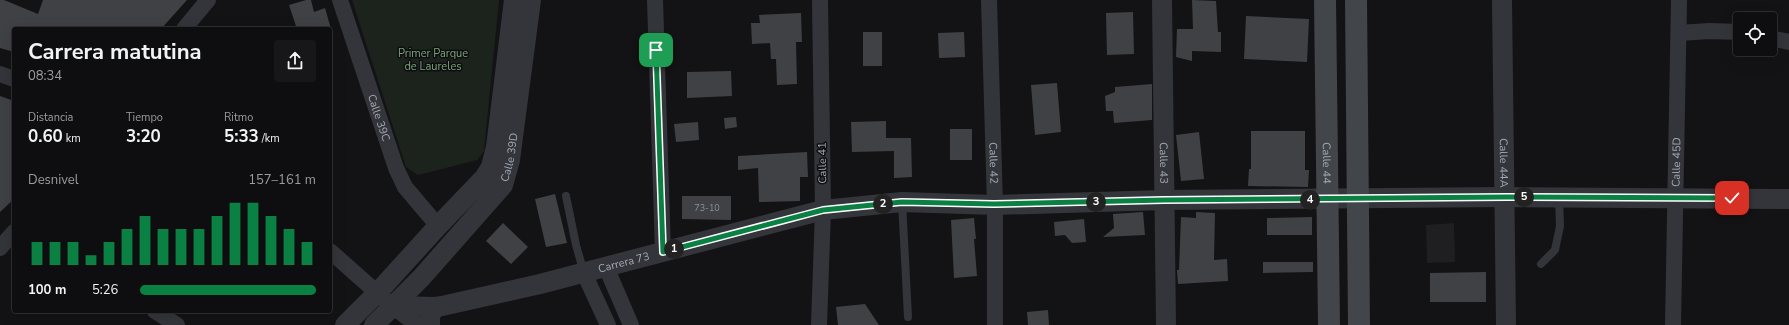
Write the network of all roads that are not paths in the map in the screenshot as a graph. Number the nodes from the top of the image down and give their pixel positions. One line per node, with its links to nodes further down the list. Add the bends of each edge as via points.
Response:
1 (208, 0): 13 (street)
2 (340, 0): 31 (street, Calle 39C, via 396,168 405,186)
3 (514, 0): 31 (street, Calle 39D, via 496,147 491,168)
4 (531, 0): 43 (street, Calle 39D, via 510,160 503,185)
5 (654, 0): 34 (street)
6 (820, 0): 30 (street, Calle 41)
7 (989, 0): 29 (street, Calle 42)
8 (1162, 0): 26 (street, Calle 43)
9 (1325, 0): 27 (main road, Calle 44)
10 (1356, 0): 24 (main road)
11 (1502, 0): 21 (street, Calle 44A)
12 (1679, 0): 15 (street, Calle 45D)
13 (186, 27)
14 (1733, 32): 15 (street)
15 (1679, 33): 23 (street, Calle 45D)
16 (1777, 39): 17 (street)
17 (1789, 42)
18 (0, 74): 19 (street)
19 (12, 78)
20 (566, 196): 38 (lane)
21 (1506, 197): 22 (street, Carrera 73); 24 (street, Carrera 73); 54 (street, Calle 44A)
22 (1559, 197): 23 (street, Carrera 73); 36 (lane, via 1560,226 1555,250)
23 (1674, 197): 25 (street, Carrera 73); 55 (street, Calle 45D)
24 (1358, 199): 27 (street, Carrera 73); 53 (main road)
25 (1789, 199)
26 (1164, 200): 27 (street, Carrera 73); 29 (street, Carrera 73); 51 (street, Calle 43)
27 (1328, 200): 52 (main road, Calle 44)
28 (902, 202): 29 (street, Carrera 73); 30 (street, Carrera 73); 42 (lane)
29 (994, 204): 50 (street, Calle 42)
30 (823, 210): 34 (street, Carrera 73); 49 (street, Calle 41)
31 (438, 226): 39 (street, Calle 39D)
32 (10, 233): 33 (street)
33 (0, 248)
34 (663, 252): 37 (street, Carrera 73)
35 (332, 253): 39 (street)
36 (1541, 264)
37 (606, 267): 38 (street, Carrera 73); 48 (street)
38 (584, 273): 41 (street, Carrera 73); 47 (street)
39 (378, 292): 43 (street); 45 (street)
40 (158, 313): 44 (street)
41 (433, 316): 43 (street, Carrera 73)
42 (908, 317)
43 (385, 318): 46 (street)
44 (177, 325)
45 (345, 325)
46 (417, 325)
47 (608, 325)
48 (631, 325)
49 (819, 325)
50 (995, 325)
51 (1166, 325)
52 (1329, 325)
53 (1359, 325)
54 (1506, 325)
55 (1673, 325)

